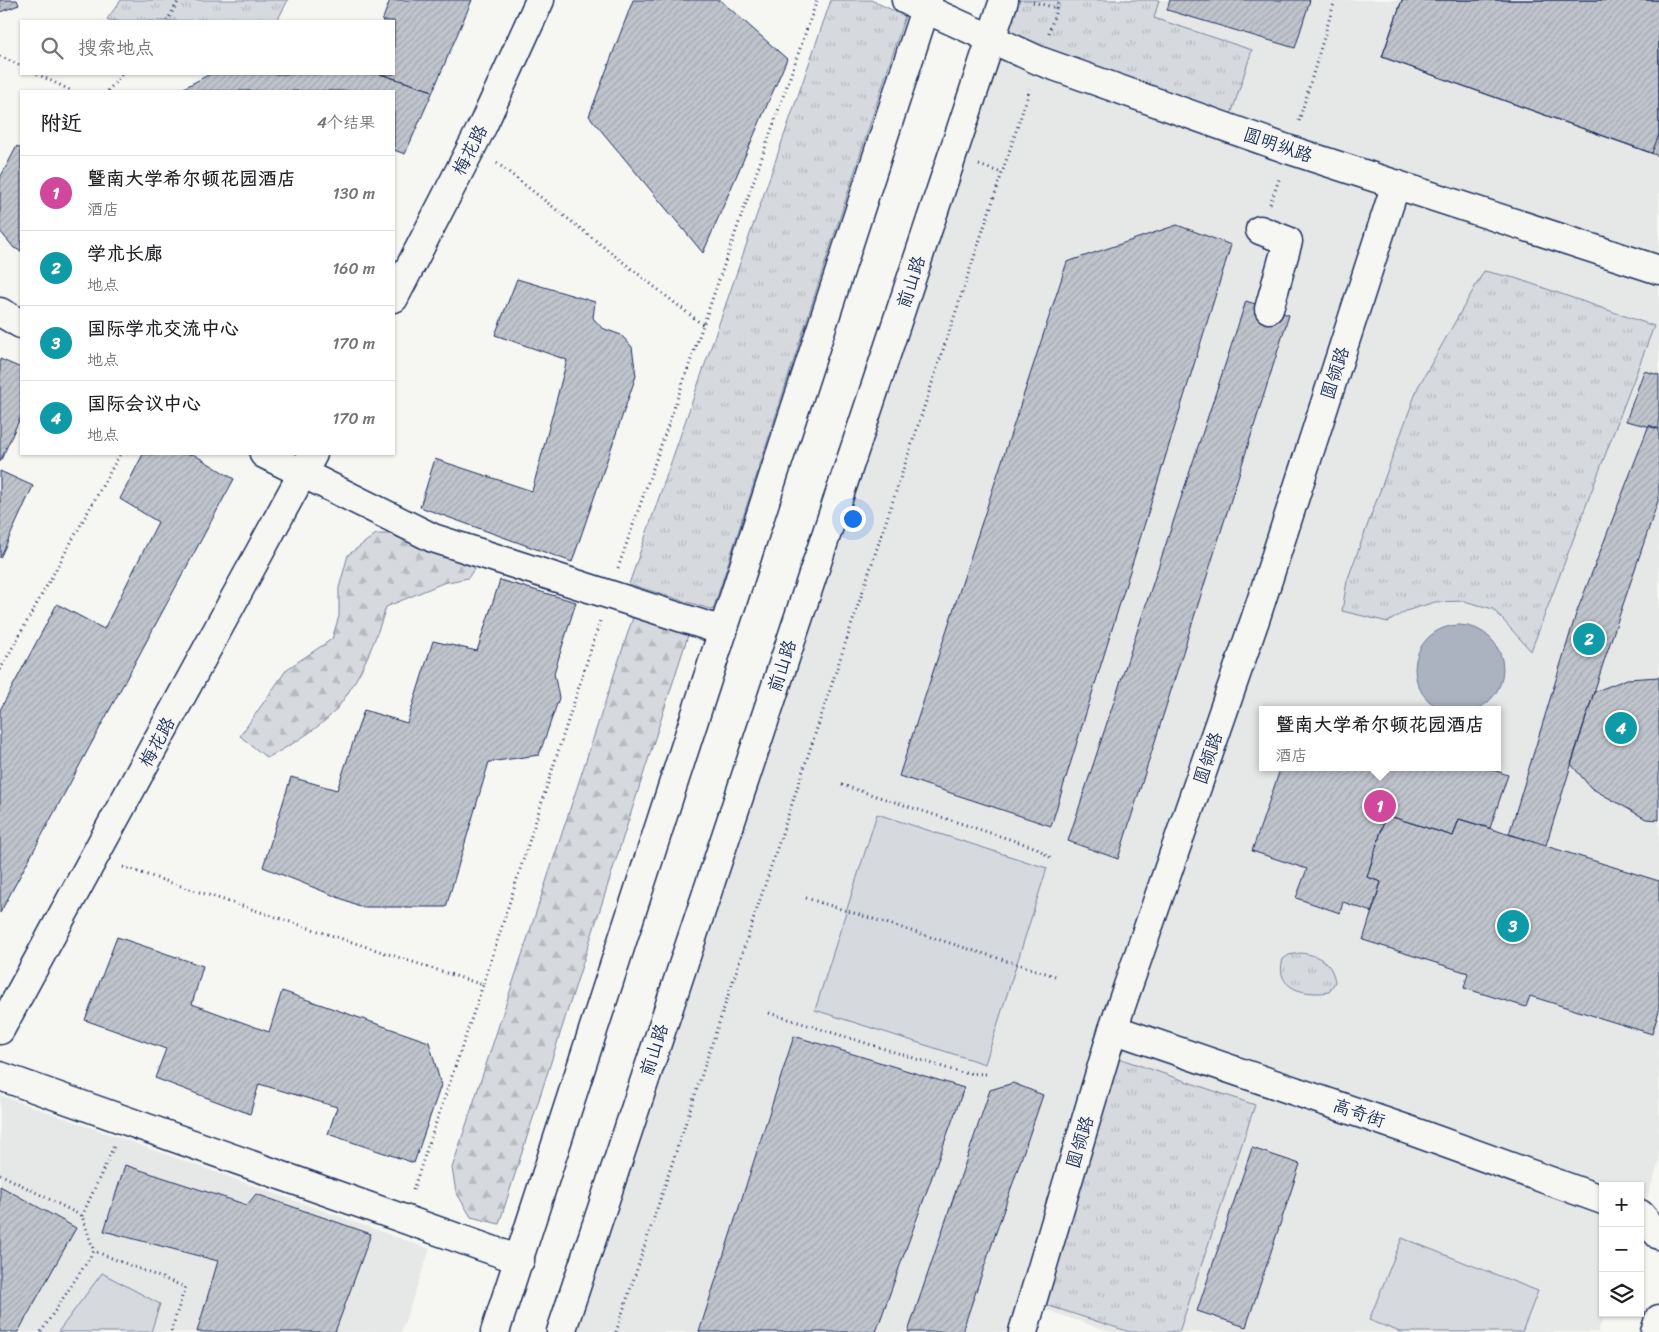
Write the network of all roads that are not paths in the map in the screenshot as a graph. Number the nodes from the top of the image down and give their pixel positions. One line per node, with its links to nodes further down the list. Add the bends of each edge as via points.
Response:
1 (540, 0): 8 (main road, 梅花路, via 473,144)
2 (1004, 0): 4 (main road, 前山路)
3 (920, 3): 4 (main road, 圆明纵路); 14 (main road)
4 (991, 39): 5 (main road, 圆明纵路, via 1040,61); 24 (main road, 前山路)
5 (1396, 184): 7 (main road, 圆明纵路); 15 (main road, 圆领路, via 1253,626)
6 (1260, 230): 9 (main road, via 1288,241)
7 (1659, 270)
8 (395, 296)
9 (1269, 309)
10 (0, 312): 11 (main road)
11 (20, 323)
12 (268, 455): 13 (main road)
13 (308, 464): 14 (main road, via 433,538); 16 (main road, 梅花路)
14 (723, 631): 21 (main road)
15 (1113, 1029): 18 (main road, 高奇街); 25 (main road, 圆领路)
16 (0, 1030)
17 (0, 1076): 21 (main road)
18 (1599, 1199)
19 (1644, 1218): 20 (main road)
20 (1659, 1235)
21 (520, 1260): 23 (main road)
22 (1659, 1319): 26 (main road)
23 (494, 1332)
24 (561, 1332)
25 (1024, 1332)
26 (1655, 1332)

